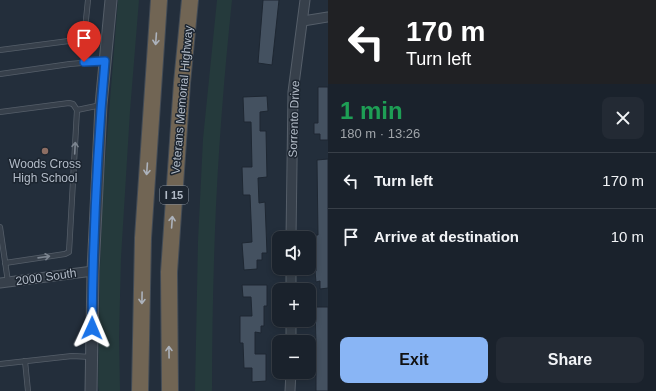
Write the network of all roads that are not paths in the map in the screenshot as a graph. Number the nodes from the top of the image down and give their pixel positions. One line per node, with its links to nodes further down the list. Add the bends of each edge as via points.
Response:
1 (88, 0): 8 (lane)
2 (111, 0): 10 (street)
3 (159, 0): 27 (highway, I 15, one-way to 27, via 143,238)
4 (190, 0): 28 (highway, Veterans Memorial Highway / I 15, one-way to 4, via 168,272)
5 (305, 0): 7 (street, Sorrento Drive)
6 (328, 17): 7 (street)
7 (303, 21): 17 (street, Sorrento Drive, via 292,92)
8 (84, 39): 9 (lane); 11 (lane)
9 (0, 50)
10 (105, 61): 11 (lane); 13 (street)
11 (84, 62): 12 (lane)
12 (0, 74)
13 (101, 105): 14 (lane); 19 (street)
14 (77, 110): 15 (lane, via 69,103); 18 (lane, one-way to 14, via 69,252)
15 (0, 112)
16 (0, 227): 18 (lane)
17 (292, 231)
18 (6, 263): 20 (lane)
19 (93, 271): 20 (street, 2000 South); 21 (street)
20 (4, 283)
21 (92, 357): 22 (lane, via 72,356); 26 (street)
22 (25, 361): 23 (lane); 25 (lane)
23 (0, 364)
24 (290, 379): 29 (street)
25 (28, 391)
26 (91, 391)
27 (140, 391)
28 (170, 391)
29 (290, 391)

